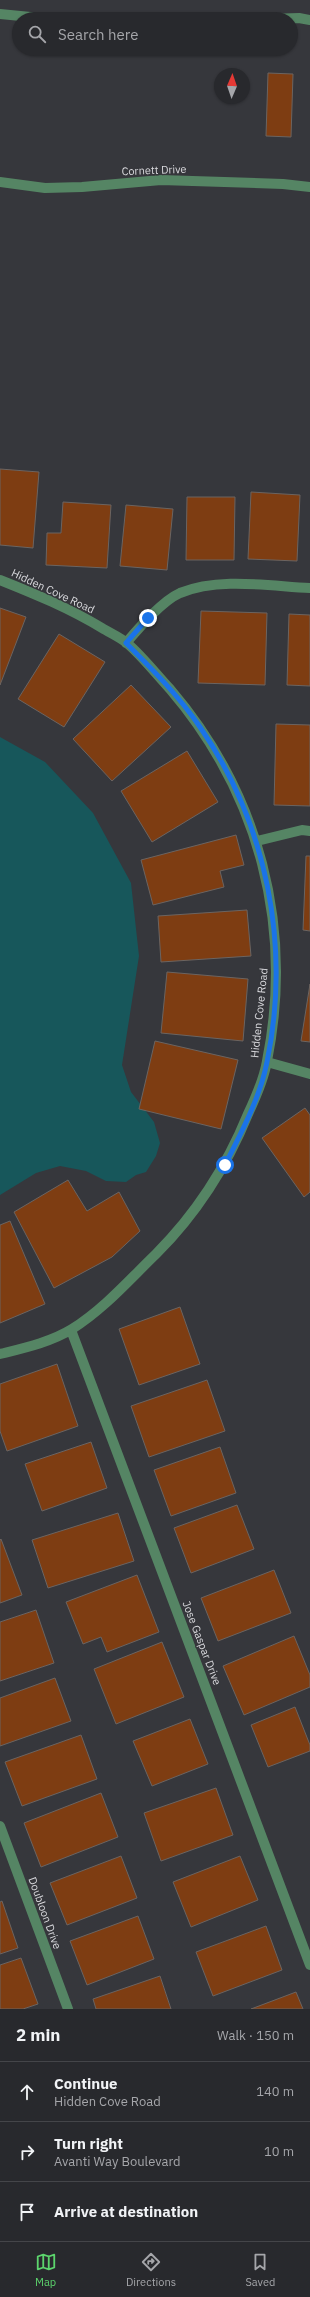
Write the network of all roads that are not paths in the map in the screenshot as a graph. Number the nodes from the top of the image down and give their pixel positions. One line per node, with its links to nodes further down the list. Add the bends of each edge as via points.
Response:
1 (0, 14): 2 (street)
2 (12, 15)
3 (298, 18): 4 (street)
4 (310, 20)
5 (0, 182): 6 (street, Cornett Drive, via 45,188 161,180)
6 (310, 187)
7 (0, 580): 9 (street, Hidden Cove Road, via 78,613)
8 (310, 588): 9 (street, via 207,586 179,593 148,618)
9 (126, 643): 11 (street, Hidden Cove Road, via 154,671 200,727 242,801)
10 (310, 831): 11 (street, via 302,830)
11 (257, 841): 12 (street, Hidden Cove Road, via 273,915 277,970)
12 (267, 1062): 13 (street); 14 (street, Hidden Cove Road, via 238,1139 204,1199 177,1232 100,1309)
13 (310, 1074)
14 (71, 1330): 15 (street, Hidden Cove Road); 17 (street, Jose Gaspar Drive)
15 (0, 1354)
16 (0, 1826): 18 (street, Doubloon Drive)
17 (310, 1964)
18 (68, 2009)

